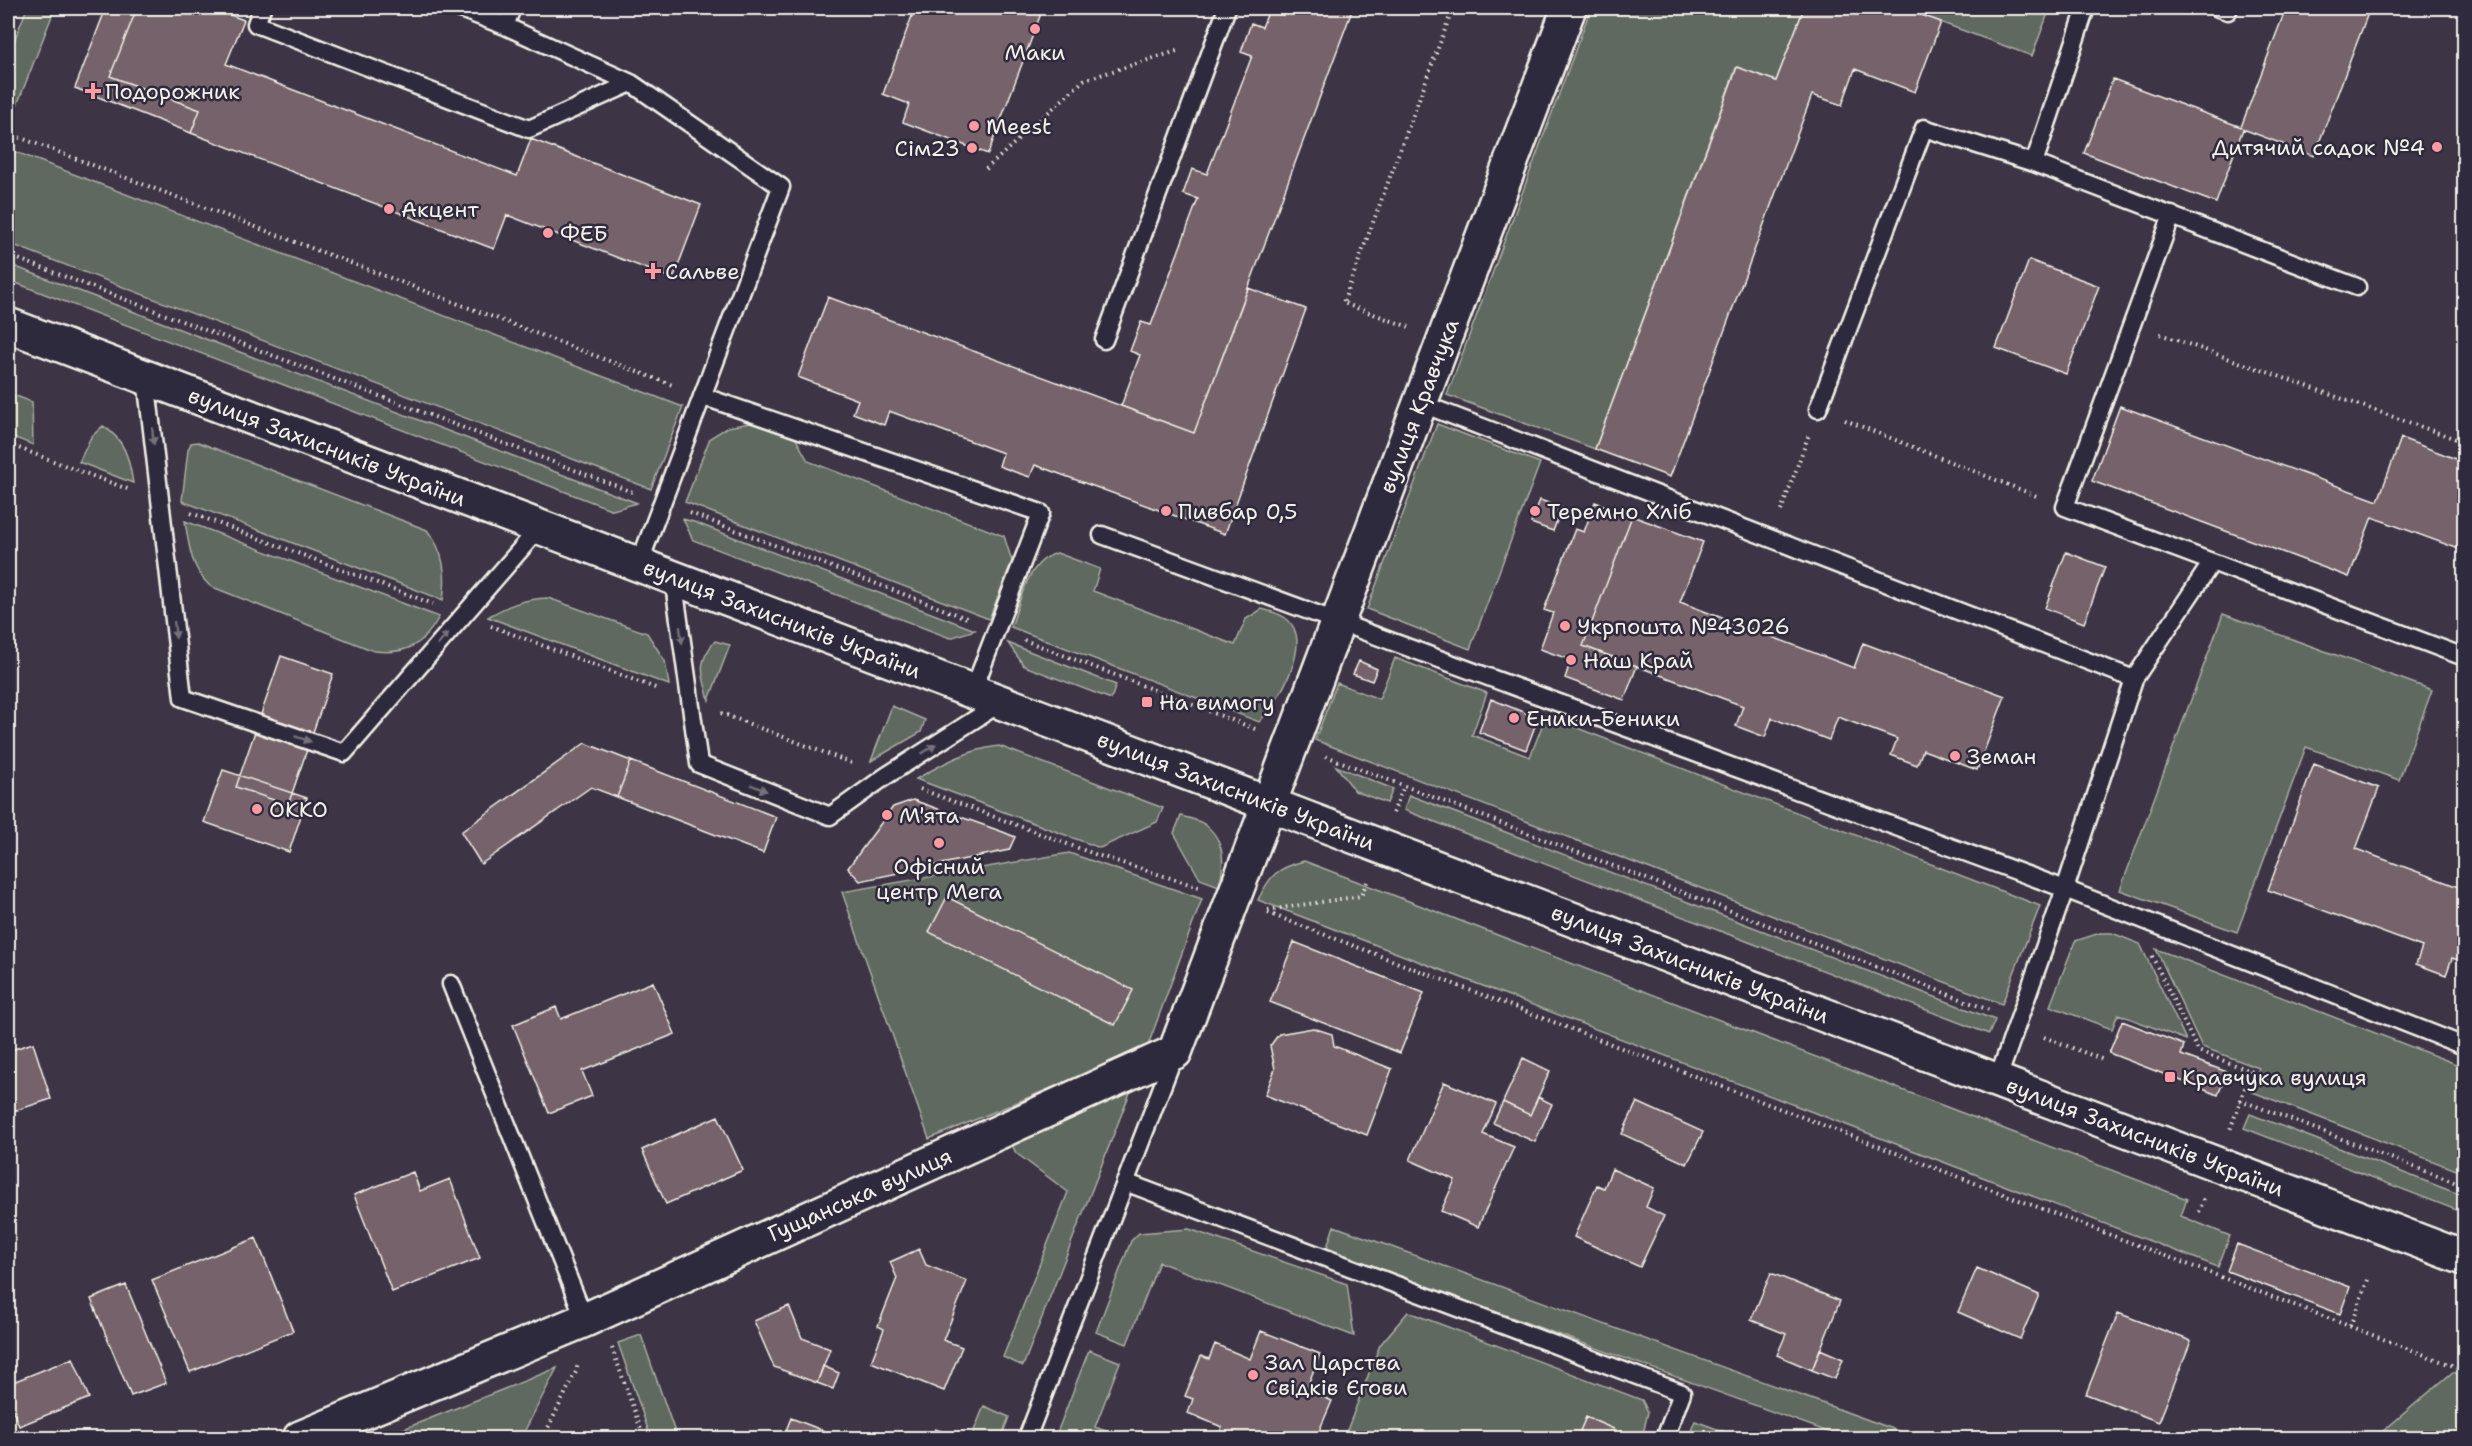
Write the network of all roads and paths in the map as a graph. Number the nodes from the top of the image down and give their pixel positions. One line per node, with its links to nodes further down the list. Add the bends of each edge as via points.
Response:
1 (262, 8): 12 (lane, via 256,24 530,129)
2 (458, 8): 10 (lane)
3 (512, 8): 10 (lane)
4 (1227, 8): 11 (lane)
5 (1453, 8): 22 (path, via 1343,303)
6 (1569, 8): 22 (main road, вулиця Кравчука)
7 (2086, 8): 14 (lane)
8 (2218, 8): 9 (lane)
9 (2229, 8)
10 (505, 26): 12 (lane)
11 (1215, 39): 15 (path, via 1084,80); 21 (lane)
12 (631, 83): 24 (lane, via 781,187)
13 (8, 134): 24 (path)
14 (2034, 163): 16 (lane); 26 (lane, via 1924,128)
15 (986, 169)
16 (2172, 215): 18 (lane); 19 (lane)
17 (8, 255): 30 (path)
18 (2357, 287)
19 (2133, 324): 27 (path); 31 (lane)
20 (8, 326): 23 (main road, вулиця Захисників України)
21 (1104, 340)
22 (1444, 340): 25 (main road, вулиця Кравчука)
23 (146, 378): 29 (lane, one-way to 29); 32 (main road, вулиця Захисників України)
24 (702, 396): 30 (lane); 42 (lane, via 1041,513)
25 (1420, 403): 34 (lane); 39 (main road, вулиця Кравчука)
26 (1818, 409): 31 (path); 34 (path)
27 (2464, 442)
28 (8, 444): 29 (path)
29 (160, 502): 38 (path); 38 (lane, one-way to 38, via 183,698 344,753)
30 (662, 503): 36 (lane)
31 (2065, 507): 35 (lane)
32 (540, 527): 36 (main road, вулиця Захисників України); 38 (lane)
33 (1102, 535): 39 (lane)
34 (1771, 538): 41 (lane)
35 (2212, 562): 40 (lane); 41 (lane)
36 (639, 564): 37 (main road, вулиця Захисників України)
37 (673, 578): 42 (main road, вулиця Захисників України); 43 (lane, one-way to 43)
38 (463, 616): 43 (path)
39 (1338, 620): 44 (main road, вулиця Кравчука); 47 (lane)
40 (2464, 657)
41 (2134, 679): 47 (lane)
42 (988, 696): 45 (lane, one-way to 42); 46 (main road, вулиця Захисників України)
43 (690, 701): 45 (path); 45 (lane, one-way to 45, via 699,764 830,816)
44 (1292, 743): 46 (main road, вулиця Кравчука); 51 (path)
45 (886, 776): 48 (path, via 1097,855)
46 (1269, 804): 48 (main road); 55 (main road, вулиця Захисників України)
47 (2065, 889): 49 (lane); 51 (lane)
48 (1234, 900): 53 (main road); 64 (path)
49 (2132, 915): 52 (lane); 56 (path, via 2198,1051 2252,1071)
50 (451, 984): 63 (lane)
51 (2017, 1024): 54 (path); 55 (lane)
52 (2464, 1046)
53 (1175, 1052): 58 (lane); 63 (main road, Гущанська вулиця)
54 (2104, 1060)
55 (1997, 1081): 57 (main road, вулиця Захисників України)
56 (2240, 1100): 57 (path); 59 (path)
57 (2217, 1164): 60 (path); 61 (main road, вулиця Захисників України)
58 (1125, 1182): 69 (lane); 70 (lane, via 1682,1393)
59 (2464, 1186)
60 (2199, 1212)
61 (2464, 1258)
62 (2369, 1278): 64 (path)
63 (585, 1320): 66 (main road, Гущанська вулиця); 67 (path, via 576,1372); 68 (path, via 612,1346)
64 (2350, 1326): 65 (path)
65 (2464, 1370)
66 (300, 1438)
67 (543, 1438)
68 (644, 1438)
69 (1027, 1438)
70 (1665, 1438)

